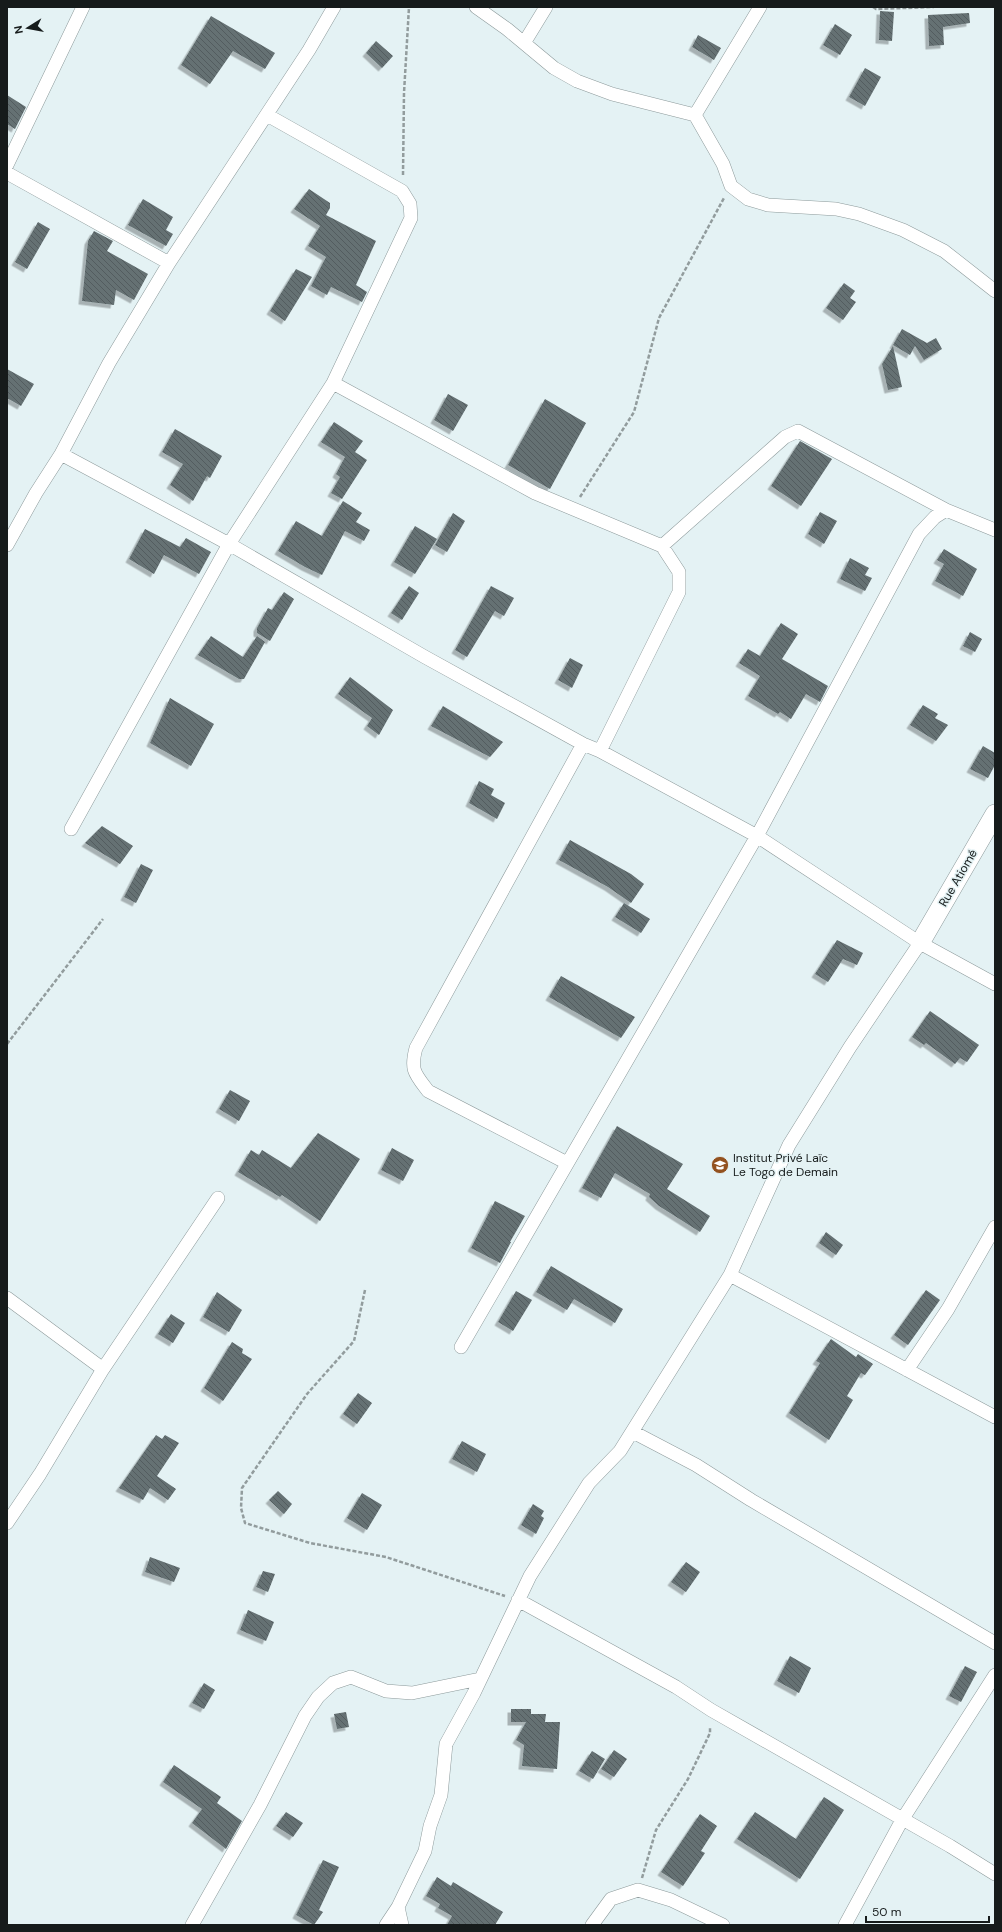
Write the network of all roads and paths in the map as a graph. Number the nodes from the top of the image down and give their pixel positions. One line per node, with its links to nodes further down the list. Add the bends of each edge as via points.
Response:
1 (84, 7): 12 (street)
2 (334, 7): 10 (street)
3 (410, 7): 15 (path, via 404,93)
4 (476, 7): 9 (street)
5 (546, 7): 9 (street)
6 (760, 7): 11 (street)
7 (873, 7): 8 (path)
8 (934, 7)
9 (524, 43): 11 (street, via 554,68 577,81 612,94)
10 (267, 115): 15 (street); 16 (street)
11 (695, 115): 14 (street, via 723,164)
12 (7, 165)
13 (7, 173): 16 (street)
14 (731, 186): 17 (street, via 748,199 768,206 836,209 859,214 903,230 944,251); 20 (path, via 659,318 634,412)
15 (402, 191): 18 (street, via 410,204 411,218)
16 (169, 264): 19 (street, via 109,363)
17 (995, 291)
18 (333, 383): 20 (street, via 505,478); 23 (street)
19 (61, 454): 23 (street); 24 (street)
20 (572, 510): 25 (street)
21 (946, 510): 22 (street); 25 (street, via 798,431 785,437); 30 (street, via 919,534)
22 (995, 530)
23 (230, 544): 26 (street, via 425,657); 29 (street)
24 (7, 545)
25 (662, 546): 27 (street, via 679,572 679,592)
26 (583, 744): 27 (street); 35 (street, via 416,1048 412,1061 415,1074 428,1090)
27 (600, 751): 30 (street)
28 (995, 814): 32 (street, Rue Atiomé)
29 (71, 829)
30 (757, 836): 32 (street); 35 (street)
31 (103, 919): 34 (path)
32 (920, 943): 33 (street); 38 (street, via 850,1047 789,1145)
33 (995, 984)
34 (7, 1044)
35 (567, 1163): 41 (street)
36 (218, 1198): 42 (street)
37 (995, 1227): 43 (street, via 948,1308)
38 (730, 1274): 43 (street); 45 (street)
39 (365, 1290): 47 (path, via 354,1341 307,1394 242,1488 241,1508 245,1523 310,1543 386,1557)
40 (7, 1298): 42 (street)
41 (460, 1347)
42 (103, 1369): 46 (street, via 40,1474)
43 (907, 1370): 44 (street)
44 (995, 1417)
45 (633, 1432): 47 (street, via 620,1451 590,1483 530,1576); 48 (street, via 696,1465)
46 (7, 1523)
47 (518, 1600): 50 (street); 51 (street, via 676,1687)
48 (995, 1643)
49 (995, 1675): 52 (street)
50 (480, 1679): 55 (street, via 446,1744 441,1795 430,1826 425,1851); 56 (street, via 412,1694 386,1691 352,1677 333,1683 318,1697 306,1716 260,1805)
51 (711, 1710): 52 (street); 54 (path, via 710,1733 688,1779 656,1830)
52 (902, 1820): 53 (street); 61 (street)
53 (995, 1874)
54 (638, 1890): 59 (street, via 611,1899); 60 (street, via 671,1900)
55 (398, 1907): 57 (street); 58 (street)
56 (192, 1925)
57 (386, 1925)
58 (402, 1925)
59 (592, 1925)
60 (723, 1925)
61 (845, 1925)

